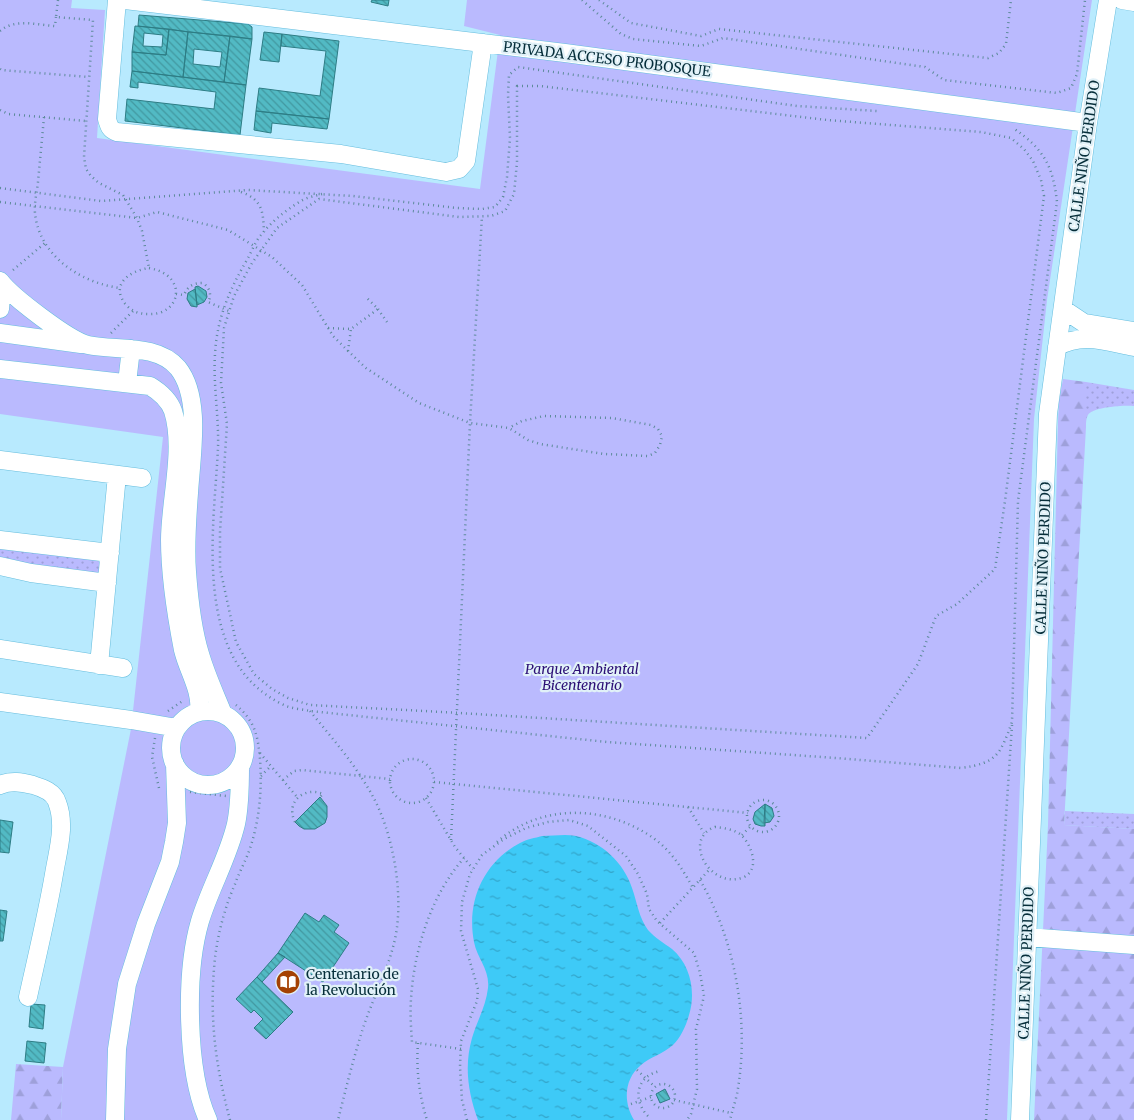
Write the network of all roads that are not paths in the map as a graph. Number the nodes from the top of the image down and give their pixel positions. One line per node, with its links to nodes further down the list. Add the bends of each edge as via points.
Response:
1 (117, 0): 7 (street, via 107,119 112,131 341,154 446,172 459,169 466,161)
2 (125, 0): 6 (street, PRIVADA ACCESO PROBOSQUE)
3 (1108, 0): 8 (street, CALLE NIÑO PERDIDO)
4 (1122, 0): 5 (street)
5 (1134, 2)
6 (223, 6): 7 (street, PRIVADA ACCESO PROBOSQUE)
7 (483, 43): 8 (street, PRIVADA ACCESO PROBOSQUE)
8 (1088, 124): 11 (street, CALLE NIÑO PERDIDO)
9 (5, 278): 10 (street); 15 (street, via 40,316)
10 (0, 309)
11 (1063, 310): 14 (street); 16 (street, CALLE NIÑO PERDIDO)
12 (1134, 331): 14 (street)
13 (0, 333): 15 (street)
14 (1098, 333): 16 (street); 17 (street)
15 (93, 345): 18 (street)
16 (1057, 347): 37 (street, CALLE NIÑO PERDIDO, via 1048,414)
17 (1134, 347)
18 (131, 349): 20 (street); 31 (street, via 147,351 177,366 191,401 193,432 187,571)
19 (0, 369): 20 (street)
20 (127, 383): 31 (street, via 150,386 166,399 173,410 177,436 171,523 173,589 184,652)
21 (0, 460): 22 (street)
22 (117, 475): 23 (street); 25 (street)
23 (142, 478)
24 (0, 540): 25 (street)
25 (110, 553): 27 (street)
26 (0, 566): 27 (street)
27 (107, 583): 29 (street)
28 (0, 649): 29 (street)
29 (99, 665): 30 (street)
30 (123, 668)
31 (204, 701): 33 (street); 35 (street, via 233,721 241,731 245,743)
32 (0, 702): 33 (street)
33 (177, 728): 34 (street, via 172,740)
34 (174, 764): 35 (street, via 181,774 201,785 223,782); 40 (street, via 177,823 170,862 135,957 125,997 117,1049)
35 (240, 767): 41 (street, via 236,824 200,921 192,970 193,1054 202,1108)
36 (0, 785): 39 (street, via 16,782 40,787 54,796 62,824)
37 (1027, 937): 38 (street); 42 (street, CALLE NIÑO PERDIDO)
38 (1134, 945)
39 (28, 997)
40 (115, 1120)
41 (208, 1120)
42 (1020, 1120)

